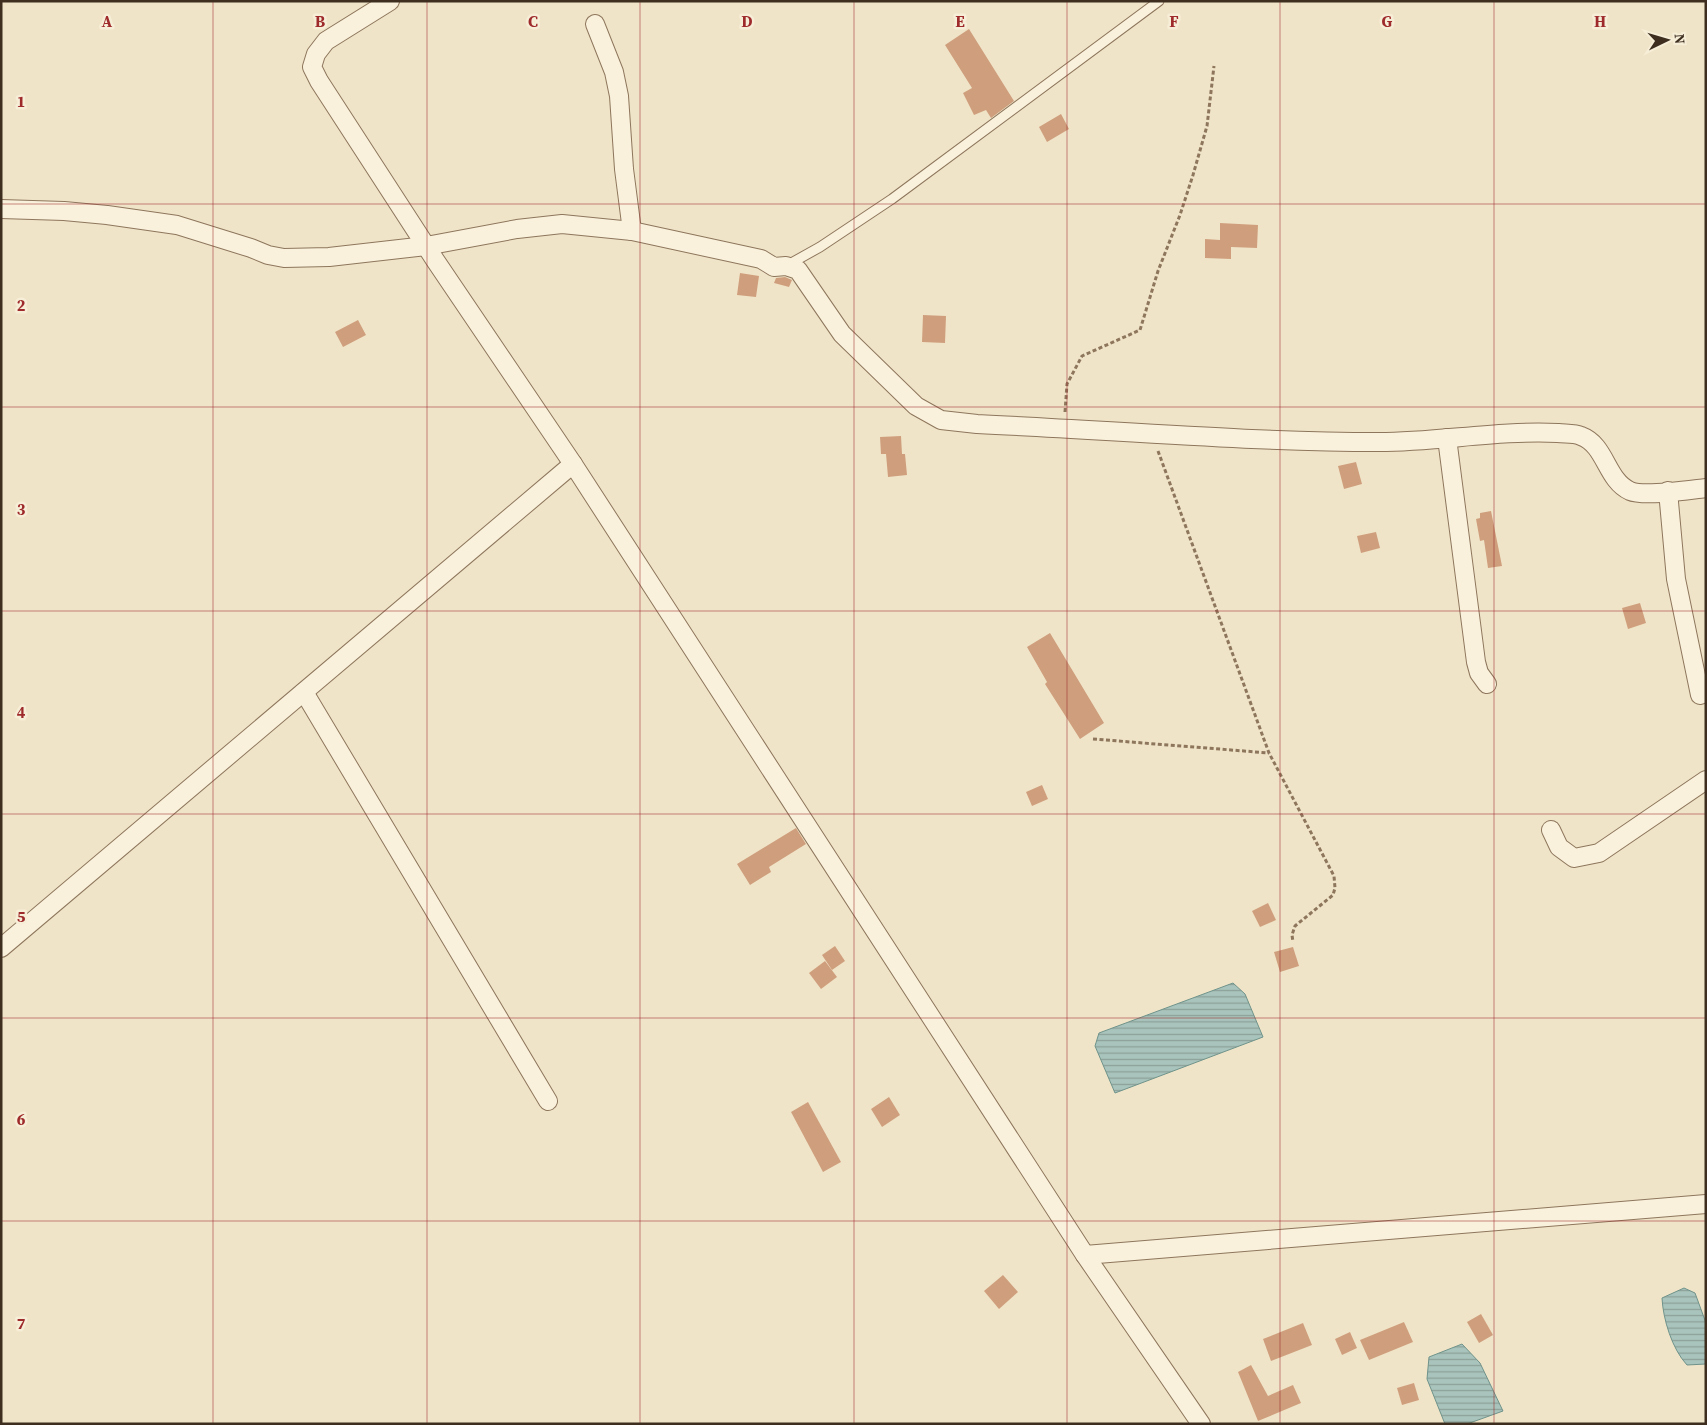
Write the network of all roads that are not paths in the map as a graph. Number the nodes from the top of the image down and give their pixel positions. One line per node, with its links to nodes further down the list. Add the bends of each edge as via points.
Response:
1 (390, 1): 6 (street, via 326,41 316,54 312,67)
2 (1159, 1): 7 (lane, via 892,199)
3 (595, 24): 5 (street, via 614,72 619,96)
4 (1, 208): 6 (street, via 99,214 177,225 284,258)
5 (632, 231): 6 (street, via 562,224 517,229); 7 (street, via 760,259 774,267)
6 (431, 253): 9 (street)
7 (786, 266): 8 (street, via 798,270 842,334 916,406 941,420 1294,442)
8 (1447, 438): 11 (street, via 1558,433 1580,436 1591,442 1616,480 1630,491 1647,495); 12 (street, via 1476,662)
9 (573, 464): 13 (street); 20 (street)
10 (1706, 488): 11 (street)
11 (1668, 491): 14 (street, via 1676,579)
12 (1487, 684)
13 (304, 692): 17 (street); 18 (street)
14 (1700, 695)
15 (1706, 780): 16 (street, via 1599,853 1574,858 1559,847)
16 (1551, 830)
17 (1, 948)
18 (548, 1101)
19 (1706, 1204): 20 (street)
20 (1085, 1255): 21 (street)
21 (1201, 1424)

